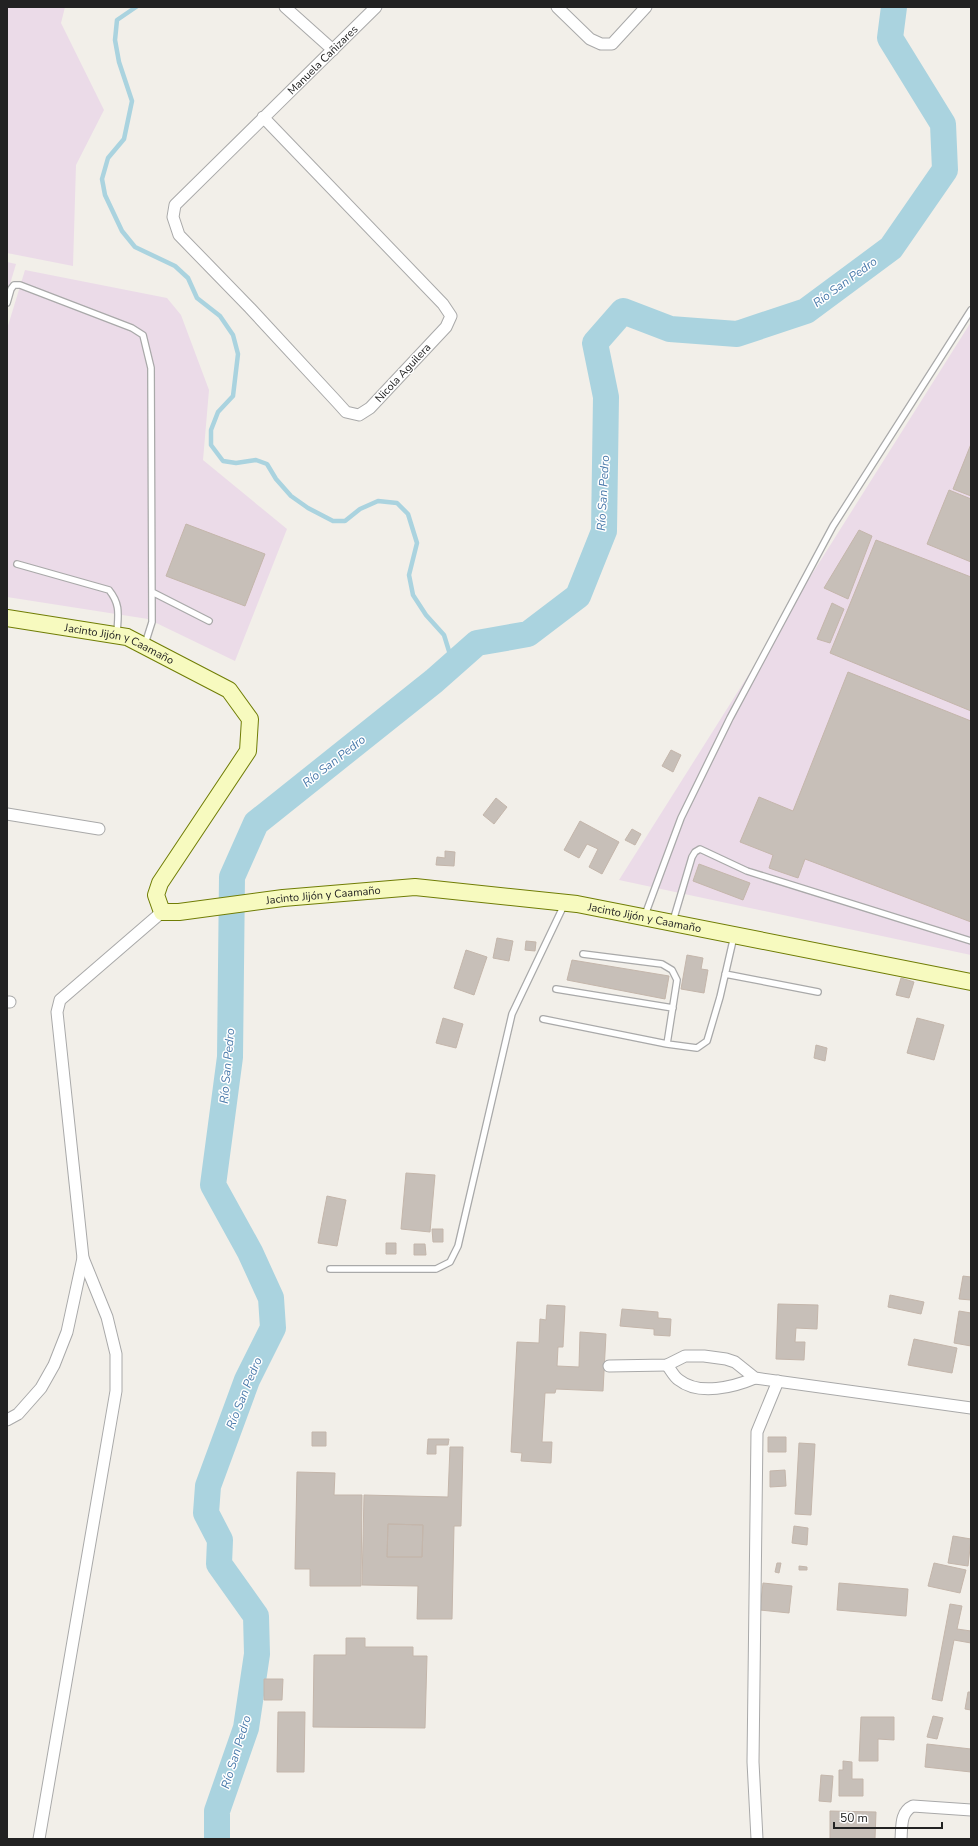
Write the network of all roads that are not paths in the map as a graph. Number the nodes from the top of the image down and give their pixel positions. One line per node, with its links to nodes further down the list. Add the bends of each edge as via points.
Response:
1 (285, 7): 5 (street)
2 (376, 7): 5 (street, Manuela Cañizares)
3 (557, 7): 4 (street, via 590,39 601,44 612,44)
4 (646, 7)
5 (333, 50): 6 (street, Manuela Cañizares)
6 (266, 114): 7 (street, Manuela Cañizares); 7 (street, Nicola Aguilera, via 443,304 451,316 446,328 370,408 359,416 346,412 179,235 173,217)
7 (175, 205)
8 (7, 303): 11 (lane, via 14,285 20,286 132,328 143,335 151,368)
9 (971, 310): 20 (lane, via 833,526 730,718 681,818)
10 (17, 564): 14 (lane, via 109,590 116,599 118,608)
11 (152, 592): 13 (lane); 15 (lane, via 152,622)
12 (7, 618): 14 (street, Jacinto Jijón y Caamaño)
13 (209, 621)
14 (117, 635): 15 (street, Jacinto Jijón y Caamaño)
15 (145, 646): 19 (street, Jacinto Jijón y Caamaño, via 229,690 250,719 248,751 160,883 156,895)
16 (7, 814): 17 (street)
17 (99, 829)
18 (565, 903): 19 (street, Jacinto Jijón y Caamaño, via 415,887 283,898); 20 (street, Jacinto Jijón y Caamaño); 33 (lane, via 512,1014 458,1246 450,1262 436,1269)
19 (162, 912): 32 (street, via 60,1000 57,1012)
20 (644, 918): 21 (street, Jacinto Jijón y Caamaño)
21 (672, 923): 22 (street, Jacinto Jijón y Caamaño); 23 (lane, via 692,857 700,849 747,871)
22 (734, 935): 25 (lane); 26 (street, Jacinto Jijón y Caamaño)
23 (971, 941)
24 (583, 954): 29 (lane, via 662,964 672,970 677,980)
25 (725, 974): 28 (lane); 31 (lane, via 706,1041 697,1048)
26 (971, 982)
27 (556, 988): 29 (lane)
28 (818, 992)
29 (673, 1008): 31 (lane)
30 (543, 1019): 31 (lane)
31 (667, 1044)
32 (83, 1258): 39 (street, via 67,1332 54,1365 36,1393 18,1414); 41 (street, via 108,1317 116,1354 116,1391)
33 (330, 1269)
34 (668, 1365): 35 (street); 36 (street, via 685,1356 726,1358 742,1366); 36 (street, via 679,1380 697,1388 715,1389 739,1385)
35 (609, 1366)
36 (755, 1378): 37 (street)
37 (778, 1381): 38 (street); 42 (street, via 757,1432 753,1762)
38 (971, 1408)
39 (7, 1420)
40 (971, 1810): 43 (street, via 913,1806 907,1809 903,1816)
41 (39, 1839)
42 (757, 1839)
43 (901, 1839)

